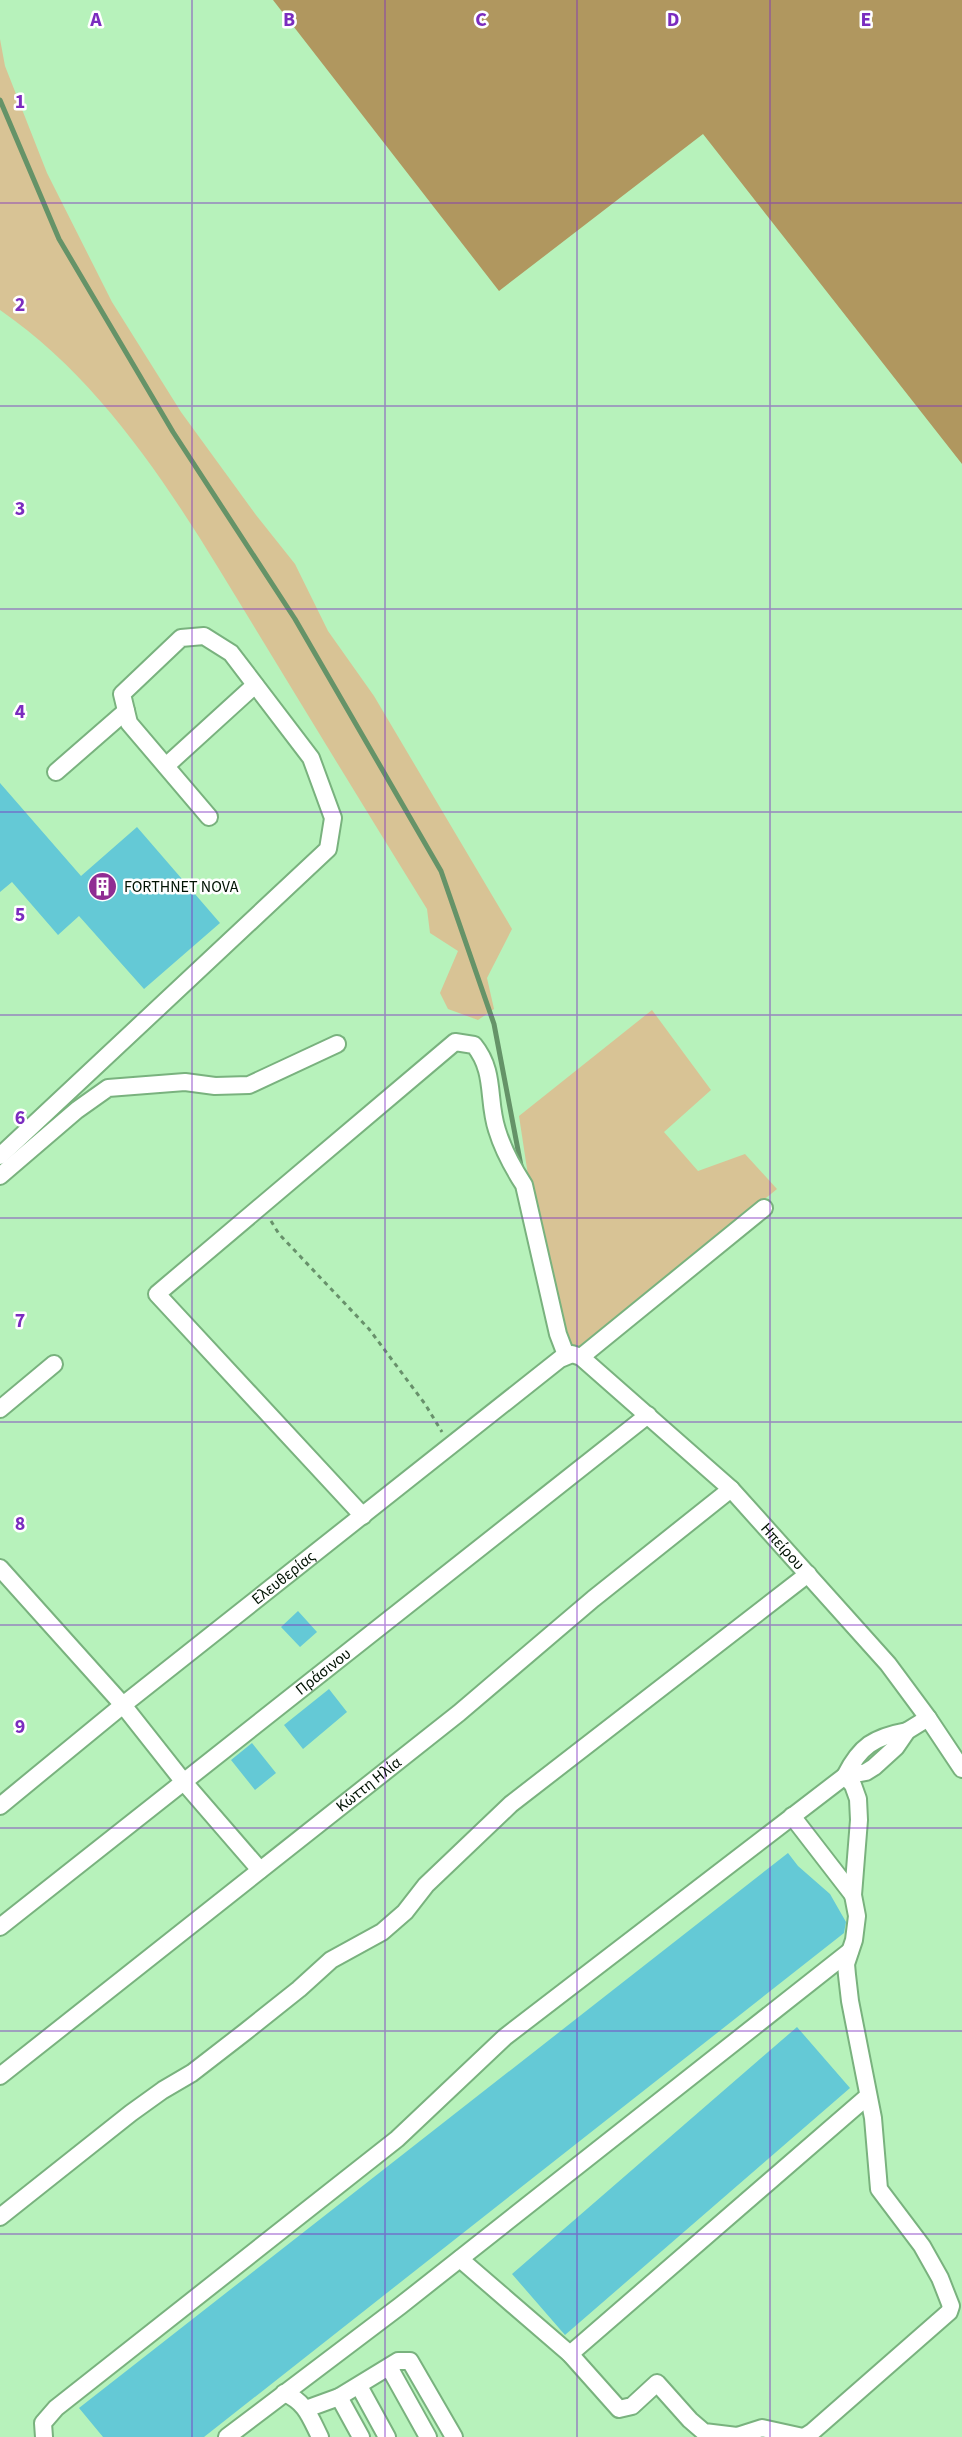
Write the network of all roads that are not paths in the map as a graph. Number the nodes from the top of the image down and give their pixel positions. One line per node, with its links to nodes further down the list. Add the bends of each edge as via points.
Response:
1 (255, 685): 2 (street, via 231,653 204,636 181,638 122,694); 3 (street); 7 (street, via 310,758 333,818 328,849)
2 (126, 711): 3 (street, via 129,723); 4 (street)
3 (166, 766): 5 (street)
4 (56, 772)
5 (209, 817)
6 (337, 1044): 8 (street, via 249,1085 185,1082 108,1088)
7 (0, 1156)
8 (0, 1176)
9 (764, 1208): 10 (street, Ελευθερίας)
10 (573, 1356): 13 (street, Ηπείρου); 15 (street, Ελευθερίας); 15 (street, via 558,1334 524,1185 496,1129 483,1056 474,1045 455,1042 158,1294)
11 (54, 1364): 12 (street)
12 (0, 1409)
13 (648, 1414): 14 (street, Ηπείρου); 22 (street, Πράσινου)
14 (731, 1489): 17 (street, Ηπείρου); 25 (street, Κώττη Ηλία, via 459,1713)
15 (363, 1516): 18 (street, Ελευθερίας)
16 (0, 1568): 18 (street)
17 (808, 1574): 19 (street, Ηπείρου, via 888,1664); 31 (street, via 511,1804 382,1932 331,1960 245,2032 131,2113)
18 (123, 1705): 22 (street); 23 (street, Ελευθερίας)
19 (928, 1718): 20 (street, Ηπείρου); 21 (street, via 907,1731 874,1767)
20 (962, 1769)
21 (845, 1776): 24 (street); 26 (street, via 858,1798)
22 (183, 1781): 25 (street); 27 (street, Πράσινου)
23 (0, 1806)
24 (792, 1816): 26 (street); 39 (street, via 505,2037 397,2139 56,2408 43,2423)
25 (260, 1870): 29 (street, Κώττη Ηλία)
26 (853, 1895): 28 (street, via 857,1916)
27 (0, 1927)
28 (850, 1951): 30 (street, via 846,1964 850,2001); 32 (street)
29 (0, 2076)
30 (868, 2096): 33 (street); 46 (street, via 879,2189 922,2246 951,2306)
31 (0, 2217)
32 (460, 2259): 33 (street); 36 (street)
33 (570, 2354): 46 (street, via 619,2409 632,2406 657,2383 704,2432 737,2436 762,2428)
34 (389, 2367): 35 (street); 44 (street); 45 (street, via 405,2360 414,2365)
35 (359, 2386): 37 (street); 43 (street)
36 (284, 2394): 38 (street, via 297,2399); 40 (street)
37 (339, 2397): 38 (street); 42 (street)
38 (306, 2409): 41 (street)
39 (44, 2437)
40 (227, 2437)
41 (320, 2437)
42 (361, 2437)
43 (387, 2437)
44 (428, 2437)
45 (454, 2437)
46 (803, 2437)

